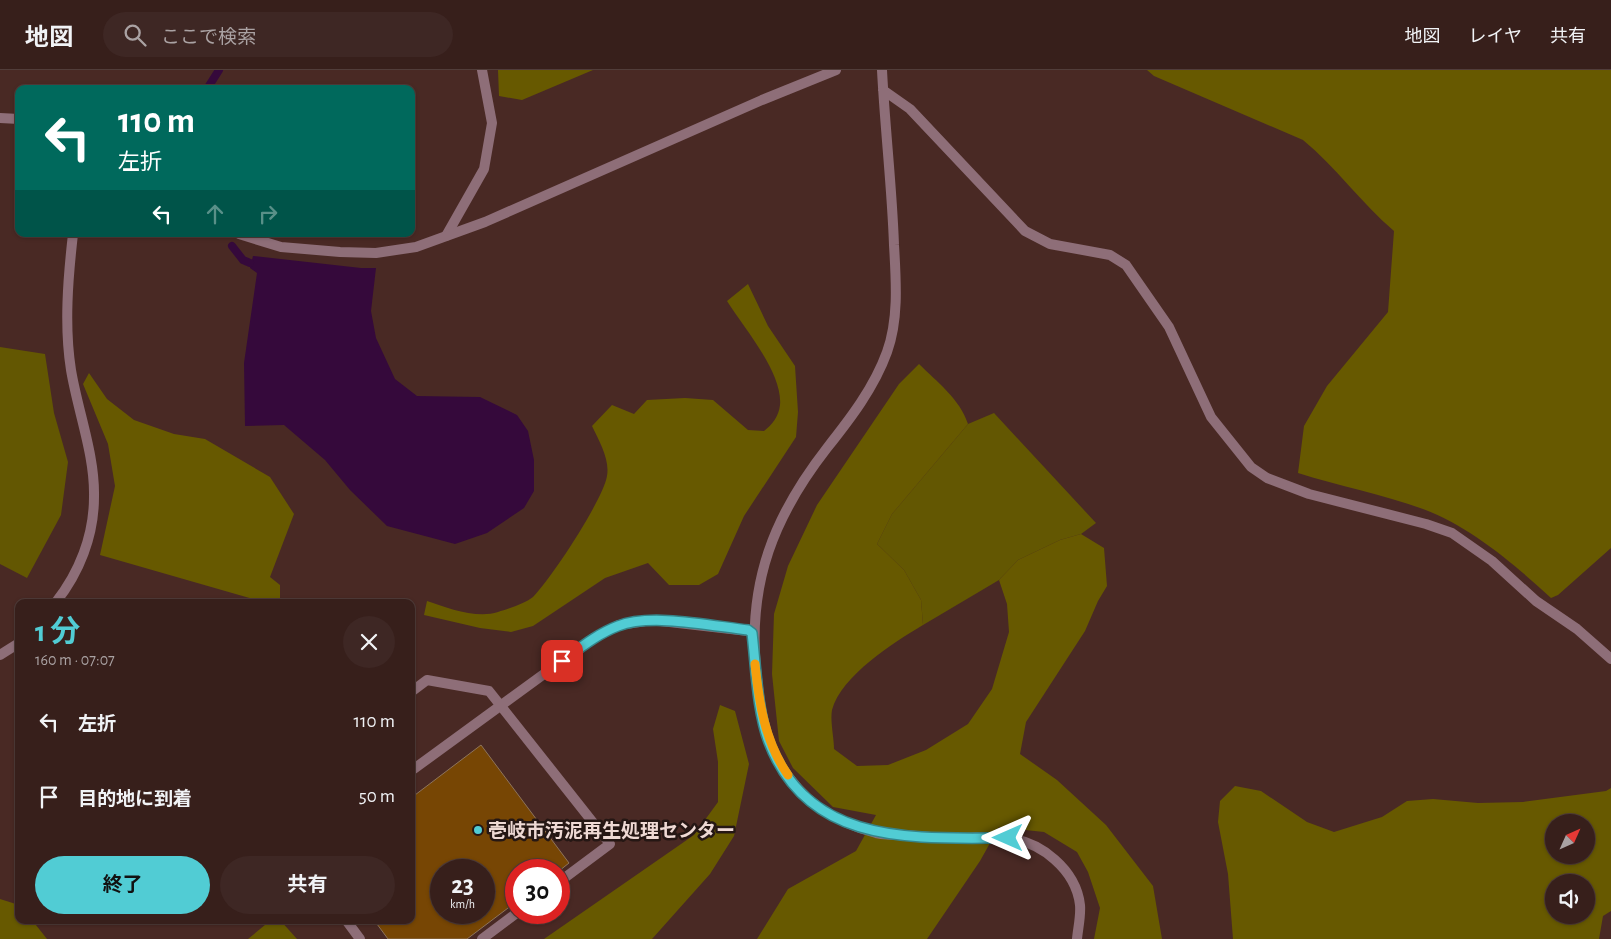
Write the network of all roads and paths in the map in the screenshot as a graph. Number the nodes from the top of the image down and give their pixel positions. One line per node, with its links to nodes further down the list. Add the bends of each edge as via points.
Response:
1 (482, 70): 7 (street, via 492,123 484,169)
2 (836, 70): 7 (street)
3 (882, 70): 4 (street)
4 (883, 90): 11 (street, via 891,169 896,289 887,352 864,397 797,490 774,531); 14 (street, via 910,108 1025,230 1050,244 1110,255 1126,265 1169,327 1211,416 1251,467 1267,478 1309,494 1452,533 1492,561 1536,601 1577,629)
5 (0, 118): 6 (street)
6 (15, 119)
7 (446, 236): 9 (street, via 416,247 376,253 281,247)
8 (73, 237): 10 (street, via 67,325 71,369 90,460 94,497 88,539 80,565)
9 (249, 237)
10 (58, 599)
11 (752, 633): 16 (street, via 652,620 619,625 592,639); 23 (street, via 768,741 778,761 811,804 836,818 877,833 942,838 1008,838 1044,852 1061,864 1075,885 1080,907)
12 (15, 646): 13 (street)
13 (0, 655)
14 (1611, 660)
15 (415, 689): 16 (street, via 427,680 489,691)
16 (502, 705): 17 (street); 18 (street, via 610,844)
17 (415, 768)
18 (570, 874)
19 (505, 922): 22 (street)
20 (349, 924): 21 (street)
21 (360, 939)
22 (482, 939)
23 (1077, 939)

